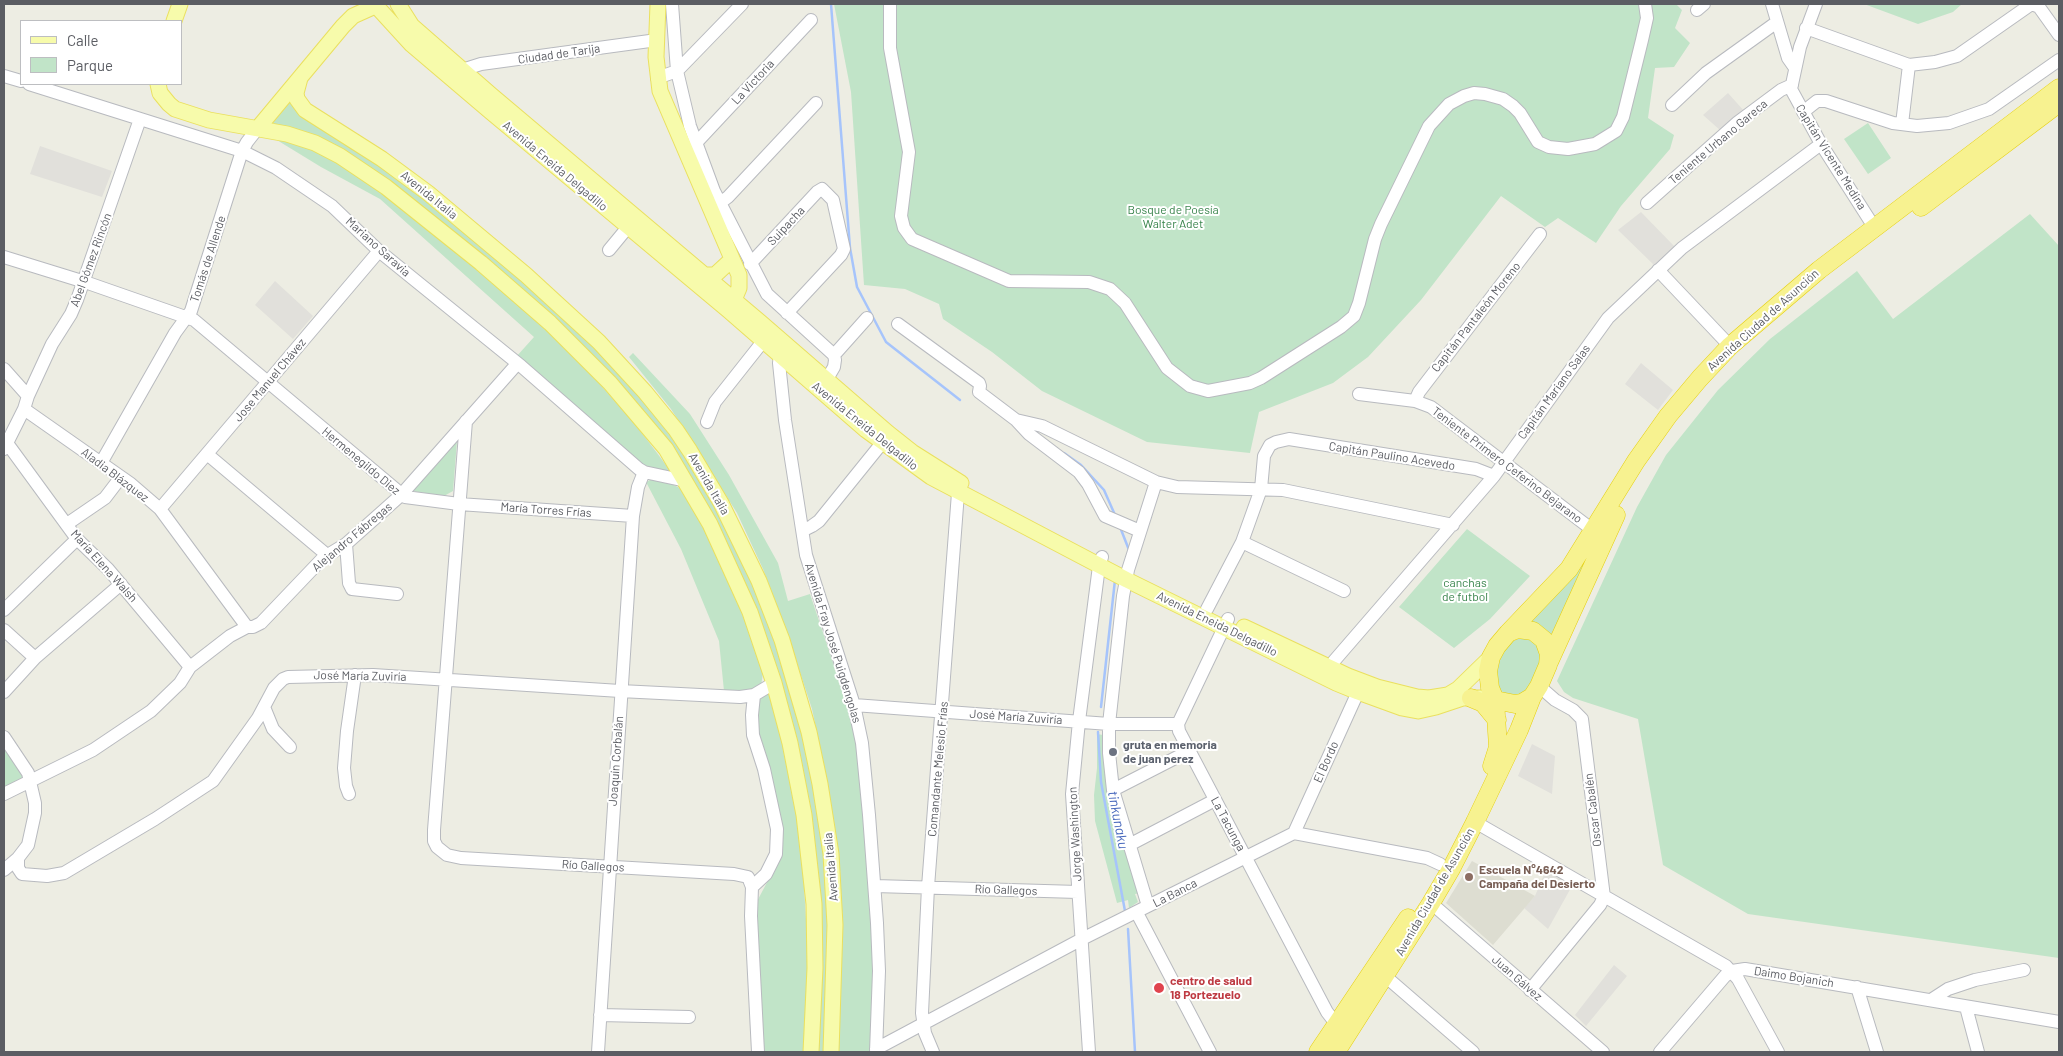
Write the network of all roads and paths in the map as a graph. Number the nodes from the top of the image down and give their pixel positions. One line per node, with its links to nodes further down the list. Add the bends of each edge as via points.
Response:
1 (180, 4): 13 (main road)
2 (393, 4): 12 (main road, via 387,8)
3 (398, 4): 23 (main road, Avenida Eneida Delgadillo, via 412,26)
4 (658, 4): 18 (main road)
5 (672, 4): 24 (street)
6 (742, 4): 24 (street)
7 (890, 4): 8 (street, via 890,48 909,152 902,222 912,239 1009,282 1089,282 1110,289 1125,303 1167,368 1190,386 1208,391 1261,378 1354,316 1381,224 1429,126 1449,104 1474,94 1502,99 1520,113 1538,142 1549,146 1568,149 1596,144 1616,131 1624,116 1642,40 1647,18)
8 (1645, 4)
9 (1772, 4): 15 (street)
10 (1779, 4): 19 (street, via 1787,35)
11 (1816, 4): 16 (street)
12 (374, 7): 26 (main road, via 353,16); 45 (main road, Avenida Eneida Delgadillo, via 411,44)
13 (174, 20)
14 (811, 20): 40 (street, La Victoria)
15 (1777, 22): 22 (street, via 1788,58); 35 (street, via 1706,73)
16 (1806, 28): 19 (street); 21 (street)
17 (2059, 35): 21 (street, via 2039,7 2030,5 1957,56)
18 (657, 40): 23 (street, Ciudad de Tarija, via 481,64); 27 (main road)
19 (1800, 47): 22 (street)
20 (2059, 60): 38 (street, via 1989,109 1949,123)
21 (1909, 65): 38 (street)
22 (1795, 68): 31 (street)
23 (462, 70): 54 (main road, Avenida Eneida Delgadillo)
24 (677, 71): 27 (street); 40 (street)
25 (4, 76): 28 (street)
26 (300, 78): 39 (main road); 178 (main road, Avenida Italia, via 296,93 305,110 382,158 422,188 526,275 599,342 661,410 721,503 769,605 792,672 819,774 831,854 835,925)
27 (657, 78): 51 (main road, via 664,103)
28 (20, 81)
29 (32, 85): 37 (street, Mariano Saravia)
30 (158, 85): 39 (main road, Avenida Italia, via 160,92 175,109 209,120)
31 (1792, 85): 36 (street, Capitán Vicente Medina, via 1793,95); 44 (street, Teniente Urbano Gareca, via 1738,122)
32 (2059, 88): 46 (highway, Avenida Ciudad de Asunción)
33 (816, 103): 43 (street)
34 (2059, 103): 115 (highway, Avenida Ciudad de Asunción, via 1813,289 1714,376 1680,416 1621,504)
35 (1672, 105)
36 (1803, 112): 38 (street, via 1817,101 1826,100 1880,120); 41 (street, Capitán Vicente Medina)
37 (140, 119): 42 (street, Mariano Saravia); 55 (street, Abel Gómez Rincón)
38 (1902, 124)
39 (258, 128): 42 (street, Tomás de Allende); 85 (main road, Avenida Italia, via 302,138 340,156 399,196 481,263 550,323 610,383 652,430)
40 (696, 143): 43 (street)
41 (1821, 144): 46 (street, Capitán Vicente Medina); 53 (street, Capitán Mariano Salas, via 1734,208)
42 (242, 152): 48 (street, Mariano Saravia, via 276,168 323,199); 59 (street, Tomás de Allende, via 192,311)
43 (720, 203): 52 (street)
44 (1647, 203)
45 (628, 227): 49 (street); 57 (main road, Avenida Eneida Delgadillo)
46 (1874, 227): 63 (highway, Avenida Ciudad de Asunción)
47 (1540, 234): 72 (street, Capitán Pantaleón Moreno, via 1418,392)
48 (379, 250): 66 (street, Mariano Saravia); 69 (street, Jose Manuel Chávez)
49 (609, 250)
50 (4, 257): 55 (street, Hermenegildo Diez)
51 (729, 258): 54 (main road, via 716,275); 56 (main road); 57 (main road)
52 (750, 264): 58 (street, via 767,294); 58 (street, Suipacha, via 822,189 836,205 844,249 842,255)
53 (1658, 270): 63 (street); 80 (street, Capitán Mariano Salas, via 1601,326)
54 (704, 275): 57 (main road, Avenida Eneida Delgadillo)
55 (84, 282): 59 (street, Hermenegildo Diez); 71 (street, Abel Gómez Rincón)
56 (740, 282): 57 (main road); 62 (main road)
57 (728, 302): 62 (main road, Avenida Eneida Delgadillo)
58 (787, 313): 65 (street)
59 (187, 317): 69 (street, Hermenegildo Diez); 81 (street, Tomás de Allende)
60 (867, 318): 65 (street)
61 (898, 324): 74 (street, via 979,383 979,392)
62 (765, 331): 64 (main road, Avenida Eneida Delgadillo); 68 (main road, Avenida Eneida Delgadillo); 76 (street, via 714,402)
63 (1730, 346): 97 (highway, Avenida Ciudad de Asunción, via 1668,416 1636,461)
64 (780, 355): 78 (main road, Avenida Eneida Delgadillo); 95 (street, Avenida Fray José Puigdengolas, via 785,420)
65 (834, 355): 68 (street, via 836,360)
66 (517, 364): 75 (street, Alejandro Fábregas); 82 (street, Mariano Saravia)
67 (4, 370): 71 (street)
68 (827, 380): 87 (main road, Avenida Eneida Delgadillo)
69 (268, 382): 79 (street, Jose Manuel Chávez); 89 (street, Hermenegildo Diez)
70 (1359, 394): 72 (street, Teniente Primero Ceferino Bejarano)
71 (28, 396): 73 (street, Abel Gómez Rincón)
72 (1415, 401): 80 (street, Teniente Primero Ceferino Bejarano, via 1431,407)
73 (24, 409): 77 (street, Abel Gómez Rincón); 81 (street, Aladia Blázquez)
74 (1016, 420): 86 (street, via 1042,426); 96 (street, via 1029,434 1079,472 1105,516)
75 (466, 421): 89 (street, Alejandro Fábregas); 90 (street)
76 (707, 422)
77 (5, 443): 93 (street, María Elena Walsh)
78 (882, 443): 87 (main road, Avenida Eneida Delgadillo, via 918,469); 95 (street, via 819,520)
79 (207, 454): 91 (street, Jose Manuel Chávez); 101 (street)
80 (1504, 463): 83 (street, Capitán Mariano Salas); 97 (street, Teniente Primero Ceferino Bejarano)
81 (101, 464): 84 (street, Aladia Blázquez)
82 (644, 472): 85 (street, Mariano Saravia); 92 (street, Joaquín Corbalán)
83 (1494, 476): 88 (street, Capitán Paulino Acevedo, via 1476,469 1289,439 1276,442 1267,450); 94 (street, Capitán Mariano Salas)
84 (121, 477): 91 (street, Aladia Blázquez); 93 (street, via 105,498)
85 (686, 482): 120 (main road, Avenida Italia, via 738,582)
86 (1156, 482): 88 (street, via 1177,487); 96 (street)
87 (960, 488): 102 (main road, Avenida Eneida Delgadillo); 130 (street, Comandante Melesio Frías)
88 (1261, 489): 94 (street, via 1283,490); 99 (street)
89 (401, 495): 90 (street, Hermenegildo Diez); 100 (street, Alejandro Fábregas)
90 (459, 504): 92 (street, María Torres Frías); 119 (street)
91 (160, 509): 110 (street, Aladia Blázquez)
92 (632, 516): 121 (street, Joaquín Corbalán)
93 (67, 524): 98 (street, María Elena Walsh)
94 (1453, 525): 117 (street, Capitán Mariano Salas)
95 (804, 530): 128 (street, Avenida Fray José Puigdengolas, via 808,564)
96 (1140, 530): 103 (street)
97 (1594, 531): 112 (highway, Avenida Ciudad de Asunción, via 1569,569)
98 (77, 539): 104 (street, María Elena Walsh); 108 (street)
99 (1242, 542): 105 (street); 107 (street)
100 (346, 544): 101 (street, Alejandro Fábregas); 106 (street, via 352,589)
101 (327, 555): 110 (street, Alejandro Fábregas, via 260,623)
102 (1100, 561): 103 (main road, Avenida Eneida Delgadillo); 132 (street, Jorge Washington)
103 (1127, 575): 107 (main road, Avenida Eneida Delgadillo); 109 (main road, Avenida Eneida Delgadillo); 133 (street)
104 (121, 584): 114 (street); 116 (street, María Elena Walsh)
105 (1344, 591)
106 (396, 594)
107 (1206, 609): 109 (main road, Avenida Eneida Delgadillo)
108 (4, 610)
109 (1226, 624): 117 (main road, Avenida Eneida Delgadillo); 134 (street)
110 (247, 627): 116 (street, Alejandro Fábregas)
111 (4, 630): 114 (street)
112 (1508, 633): 113 (highway); 115 (highway, via 1526,629 1539,635 1547,645)
113 (1491, 657): 117 (main road, Avenida Eneida Delgadillo, via 1458,689 1448,695 1429,698 1402,695); 127 (highway, via 1488,681)
114 (35, 658): 122 (street)
115 (1548, 665): 124 (highway)
116 (190, 667): 138 (street, Alejandro Fábregas, via 180,683 151,711 93,750)
117 (1327, 672): 123 (main road, Avenida Eneida Delgadillo)
118 (355, 675): 119 (street, José María Zuviría); 129 (street, José María Zuviría, via 288,677 277,684); 141 (street, via 344,768)
119 (446, 679): 121 (street, José María Zuviría); 149 (street, Río Gallegos, via 434,841 441,851 453,857)
120 (774, 683): 125 (street, José María Zuviría); 177 (main road, Avenida Italia, via 798,784 810,862 815,941)
121 (620, 691): 125 (street, José María Zuviría); 149 (street, Joaquín Corbalán)
122 (4, 692)
123 (1358, 692): 126 (main road, Avenida Eneida Delgadillo, via 1402,708 1418,710); 144 (street, El Bordo)
124 (1536, 692): 127 (highway, via 1522,703); 143 (highway, Avenida Ciudad de Asunción); 157 (street, Oscar Cabalén, via 1573,710 1582,719)
125 (754, 695): 154 (street, via 753,735 764,769 777,836 776,854 766,874)
126 (1471, 698): 127 (main road, Avenida Eneida Delgadillo); 131 (highway, via 1483,703)
127 (1494, 699): 131 (highway, Avenida Ciudad de Asunción)
128 (854, 706): 130 (street, José María Zuviría); 153 (street, Avenida Fray José Puigdengolas, via 862,743)
129 (264, 707): 136 (street, via 273,729); 152 (street, José María Zuviría, via 213,781 64,873 47,876)
130 (942, 712): 132 (street, José María Zuviría); 155 (street, Comandante Melesio Frías)
131 (1497, 721): 148 (highway, Avenida Ciudad de Asunción, via 1498,747 1490,770)
132 (1078, 722): 133 (street, José María Zuviría); 156 (street, Jorge Washington, via 1072,794)
133 (1109, 724): 134 (street, José María Zuviría); 139 (street)
134 (1178, 724): 137 (street, La Tacunga)
135 (4, 737): 138 (street, via 25,767)
136 (290, 748)
137 (1189, 751): 139 (street); 142 (street, La Tacunga)
138 (30, 782): 140 (street, Alejandro Fábregas); 147 (street, via 35,803 33,828 28,845)
139 (1113, 790): 145 (street)
140 (4, 794)
141 (349, 794)
142 (1215, 800): 145 (street); 146 (street, La Tacunga)
143 (1475, 822): 157 (street); 158 (highway, Avenida Ciudad de Asunción)
144 (1294, 833): 146 (street, La Banca); 148 (street, via 1427,858)
145 (1129, 845): 159 (street)
146 (1246, 857): 159 (street, La Banca); 173 (street, La Tacunga)
147 (18, 858): 150 (street); 152 (street)
148 (1440, 864): 173 (highway, Avenida Ciudad de Asunción, via 1425,892)
149 (609, 867): 154 (street, Río Gallegos, via 734,874 748,877); 169 (street, Joaquín Corbalán)
150 (4, 870)
151 (4, 874): 152 (street, José María Zuviría)
152 (22, 874)
153 (875, 886): 155 (street, Río Gallegos); 174 (street, Avenida Fray José Puigdengolas, via 879,971)
154 (752, 887): 176 (street)
155 (928, 887): 156 (street, Río Gallegos); 172 (street, Comandante Melesio Frías)
156 (1078, 892): 161 (street, Jorge Washington)
157 (1604, 897): 163 (street); 166 (street)
158 (1431, 903): 164 (highway, Avenida Ciudad de Asunción); 166 (street, Juan Gálvez)
159 (1148, 906): 160 (street, La Banca)
160 (1137, 913): 161 (street, La Banca); 181 (street)
161 (1082, 939): 172 (street, La Banca); 180 (street, Jorge Washington)
162 (2024, 970): 167 (street, via 1975,980 1948,989)
163 (1732, 971): 165 (street, Daimo Bojanich, via 1745,969); 186 (street); 187 (street)
164 (1385, 976): 183 (highway, Avenida Ciudad de Asunción); 184 (street)
165 (1857, 987): 167 (street, Daimo Bojanich); 188 (street)
166 (1530, 990): 185 (street, Juan Gálvez)
167 (1931, 1000): 168 (street, Daimo Bojanich)
168 (1966, 1007): 171 (street, Daimo Bojanich); 189 (street)
169 (600, 1015): 170 (street); 175 (street, Joaquín Corbalán)
170 (688, 1017)
171 (2059, 1022)
172 (923, 1023): 174 (street, La Banca); 179 (street, Comandante Melesio Frías)
173 (1336, 1025): 182 (highway, Avenida Ciudad de Asunción)
174 (876, 1051)
175 (598, 1052)
176 (758, 1052)
177 (811, 1052)
178 (831, 1052)
179 (933, 1052)
180 (1089, 1052)
181 (1210, 1052)
182 (1318, 1052)
183 (1337, 1052)
184 (1473, 1052)
185 (1603, 1052)
186 (1660, 1052)
187 (1778, 1052)
188 (1877, 1052)
189 (1978, 1052)

